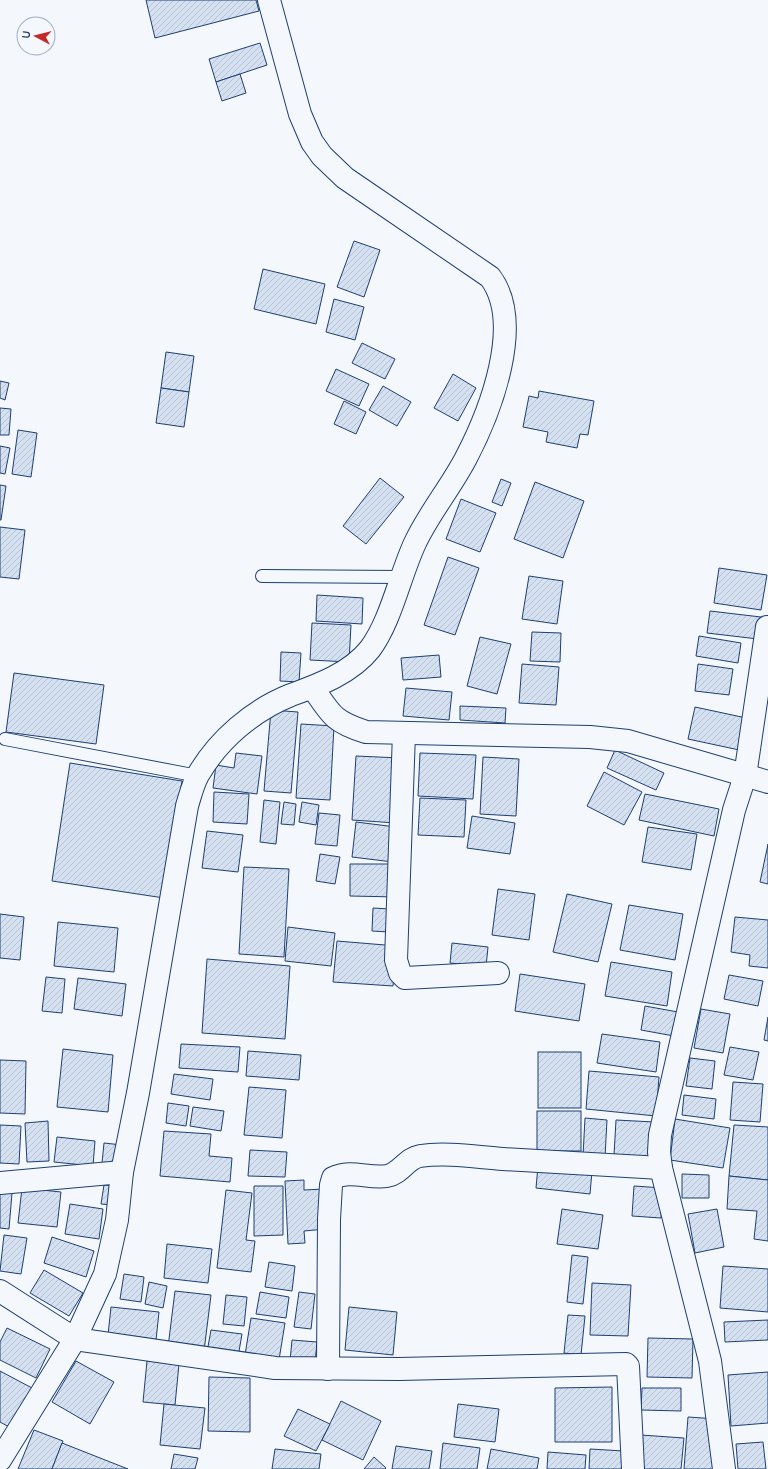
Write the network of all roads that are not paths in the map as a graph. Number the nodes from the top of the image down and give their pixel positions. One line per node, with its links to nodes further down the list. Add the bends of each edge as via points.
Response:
1 (269, 0): 3 (street, via 300,114 312,142 322,156 345,178 490,277 499,288 504,315 502,367 487,411 466,458 416,541)
2 (262, 576): 3 (lane)
3 (400, 577): 5 (street, via 384,623 370,648 354,666)
4 (767, 627): 9 (street)
5 (313, 688): 6 (street, via 335,719 347,726 366,732); 8 (street, via 269,705 225,738)
6 (404, 733): 9 (street, via 590,737 628,741); 11 (street, via 396,960 400,973 405,978)
7 (6, 739): 8 (lane)
8 (198, 776): 13 (street, via 187,806)
9 (745, 776): 10 (street); 12 (street, via 732,818 660,1134)
10 (768, 782)
11 (498, 972)
12 (661, 1168): 17 (street, via 424,1156 412,1158 388,1176 349,1173 333,1178 329,1219); 20 (street, via 710,1361)
13 (122, 1172): 14 (street); 16 (street, via 105,1274)
14 (0, 1183)
15 (0, 1291): 16 (street)
16 (75, 1339): 17 (street, via 275,1368); 18 (street)
17 (328, 1369): 19 (street, via 626,1364)
18 (0, 1460)
19 (633, 1469)
20 (724, 1469)

